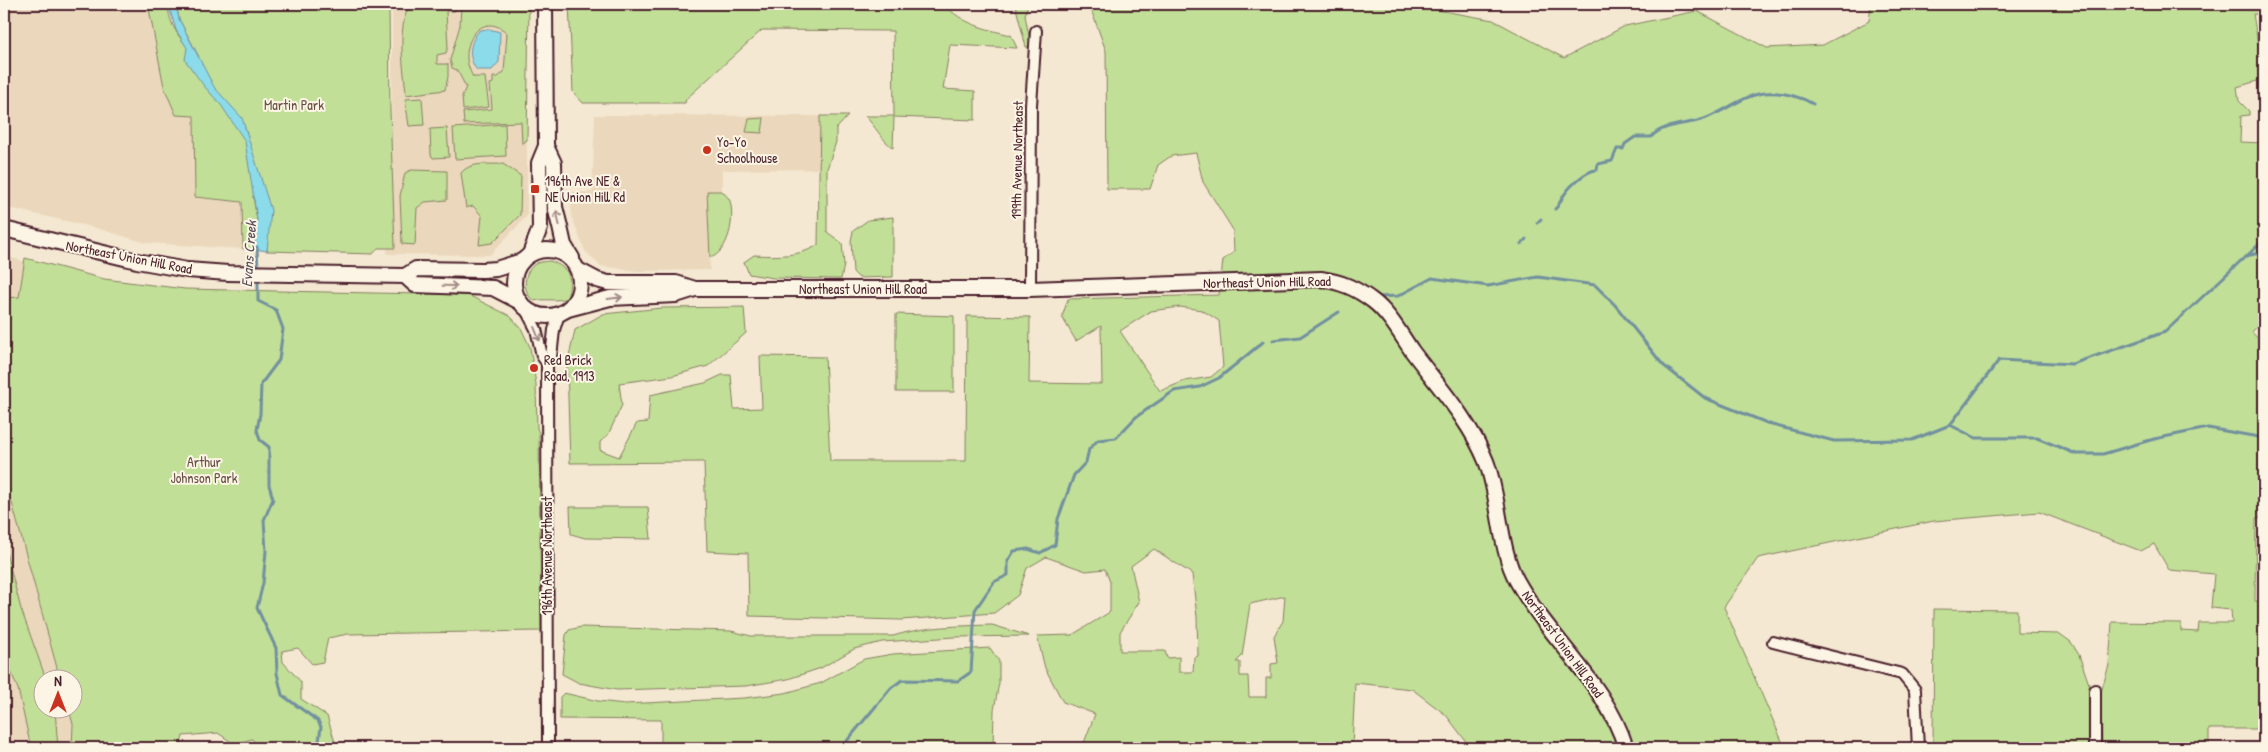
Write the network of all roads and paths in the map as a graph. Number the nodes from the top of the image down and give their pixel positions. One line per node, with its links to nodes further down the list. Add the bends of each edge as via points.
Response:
1 (545, 4): 3 (street)
2 (1036, 31): 9 (street, 199th Avenue Northeast, via 1031,113)
3 (546, 146): 5 (street, via 539,164 540,228); 6 (street, one-way to 3, via 564,245 556,207 554,163)
4 (4, 229): 7 (street, Northeast Union Hill Road, via 186,270)
5 (526, 257): 6 (street, via 549,250 567,256); 7 (street, Northeast Union Hill Road, via 496,269 416,269); 10 (street, via 516,270 514,281 515,292)
6 (576, 266): 8 (street, Northeast Union Hill Road, via 597,280 608,283 676,283); 11 (street, via 581,281 580,292)
7 (405, 276): 10 (street, Northeast Union Hill Road, one-way to 10, via 416,285 493,288)
8 (695, 289): 9 (street, Northeast Union Hill Road); 11 (street, Northeast Union Hill Road, one-way to 8, via 610,298 676,295)
9 (1030, 289): 16 (street, Northeast Union Hill Road, via 1322,279 1340,282 1374,302 1469,428 1486,461 1516,580 1530,603 1597,688)
10 (522, 304): 11 (street, via 540,315); 12 (street, 196th Avenue Northeast, one-way to 12, via 536,329 542,356)
11 (563, 312): 12 (street, 196th Avenue Northeast, via 554,330 551,357)
12 (547, 363): 15 (street, 196th Avenue Northeast)
13 (1773, 642): 17 (street, via 1902,674 1915,690)
14 (2095, 690): 18 (street)
15 (548, 748)
16 (1626, 748)
17 (1918, 748)
18 (2095, 748)

